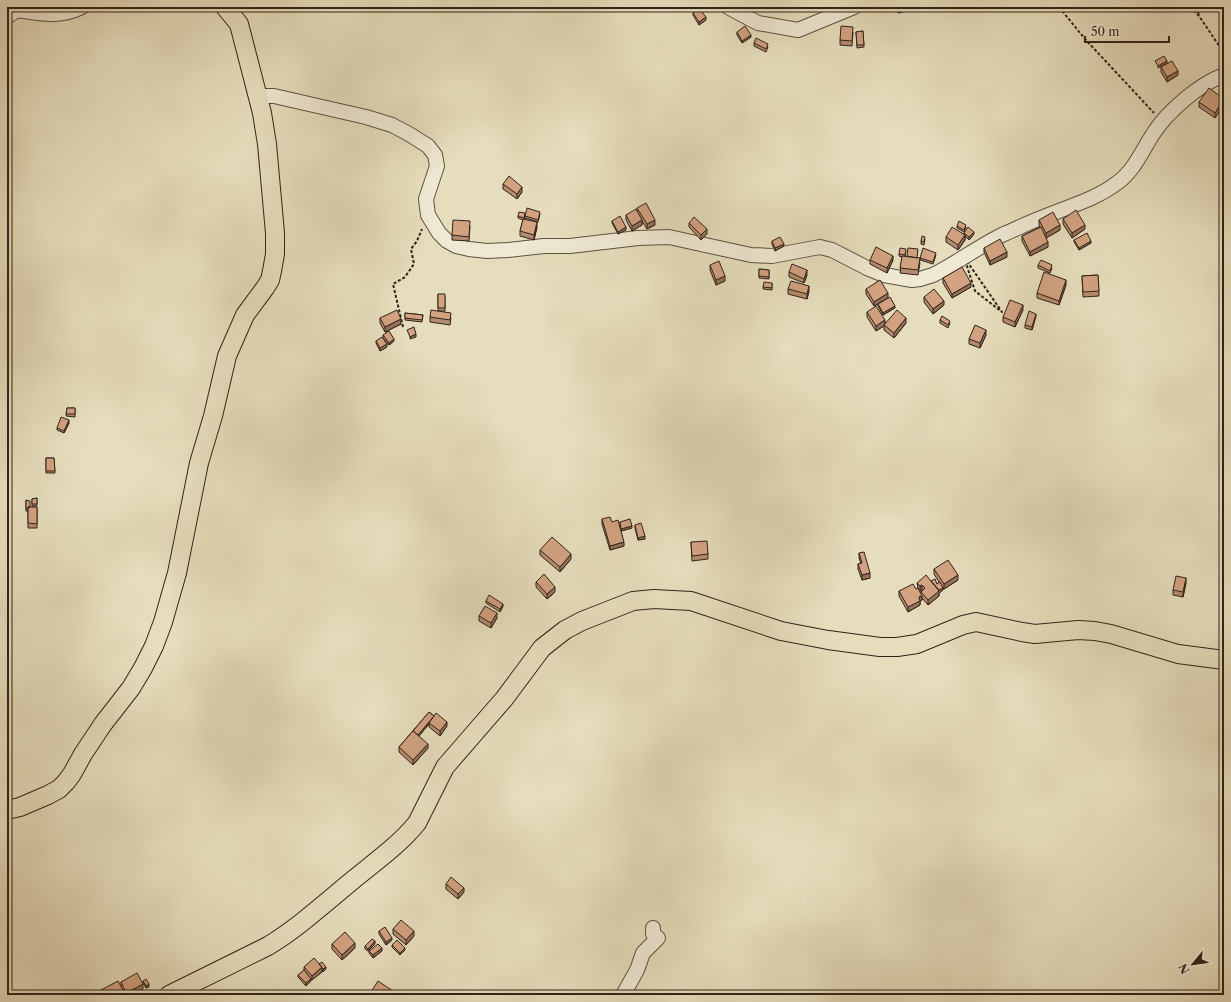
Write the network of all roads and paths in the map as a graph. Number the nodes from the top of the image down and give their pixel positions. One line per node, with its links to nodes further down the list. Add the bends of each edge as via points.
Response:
1 (82, 7): 9 (street, via 70,13 47,15 17,10)
2 (225, 7): 12 (main road, via 238,24)
3 (728, 7): 4 (street, via 758,23 798,30)
4 (854, 7)
5 (1059, 7): 13 (path)
6 (1190, 7): 8 (path)
7 (1196, 7): 8 (path)
8 (1200, 16): 10 (path)
9 (7, 17)
10 (1224, 53)
11 (1224, 75): 13 (street, via 1183,101)
12 (259, 96): 14 (street, via 274,96 366,117 392,125 428,146 435,155 437,166 426,199); 18 (main road, via 267,144 275,233 274,264 270,280 244,315 227,356 199,463 177,573 163,622 143,668 72,774 53,793 30,804)
13 (1162, 122): 15 (street, via 1134,166 1118,182 1093,198 1003,234)
14 (428, 215): 15 (street, via 447,241 456,246 487,251 570,246 652,237 669,237 725,250 772,256 820,247 832,250 884,275 912,280 933,275); 16 (path, via 418,241 411,249 414,264 405,277 393,284)
15 (964, 257): 15 (path, via 975,291 1002,312 993,300)
16 (403, 328)
17 (1224, 660): 20 (main road, via 1178,654 1095,631 1035,634 976,622 917,644 880,647 781,631 690,601 654,599 633,602 582,621 565,630 542,648 504,699 445,767 417,823 372,865 279,940)
18 (7, 810)
19 (653, 928): 21 (street, via 658,938 643,953)
20 (175, 994)
21 (623, 995)

